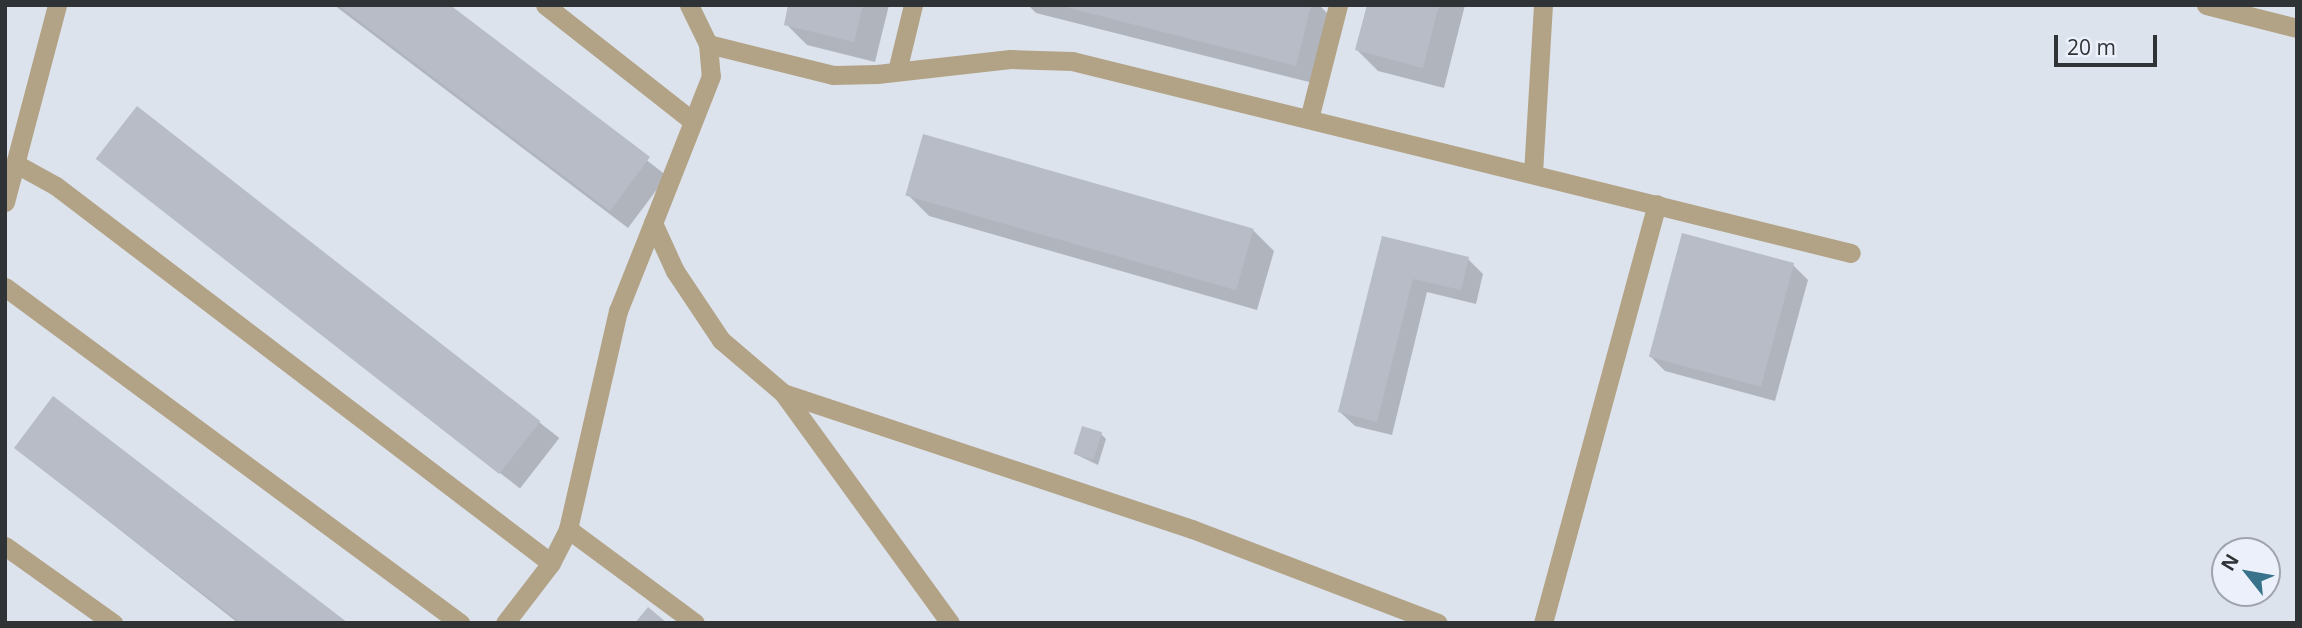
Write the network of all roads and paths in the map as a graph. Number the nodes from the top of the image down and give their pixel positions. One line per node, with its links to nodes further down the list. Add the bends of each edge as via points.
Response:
1 (57, 5): 13 (street)
2 (545, 5): 11 (street)
3 (688, 5): 9 (street)
4 (914, 5): 10 (street)
5 (1338, 5): 12 (street)
6 (1543, 5): 14 (street)
7 (2206, 5): 8 (street)
8 (2297, 29)
9 (708, 44): 10 (street, via 809,72 858,75); 11 (street, via 710,76)
10 (897, 71): 12 (street, via 1010,59 1072,61)
11 (690, 119): 17 (street)
12 (1309, 119): 14 (street)
13 (18, 165): 15 (street); 23 (street, via 56,186)
14 (1533, 173): 16 (street)
15 (5, 202)
16 (1657, 204): 18 (street); 30 (street)
17 (653, 223): 20 (street, via 675,271 721,340); 21 (street, via 618,311)
18 (1851, 253)
19 (5, 287): 25 (street)
20 (783, 393): 28 (street); 29 (street, via 1192,529)
21 (568, 529): 23 (street); 27 (street)
22 (5, 546): 24 (street)
23 (551, 563): 26 (street)
24 (113, 623)
25 (460, 623)
26 (505, 623)
27 (695, 623)
28 (950, 623)
29 (1438, 623)
30 (1543, 623)

